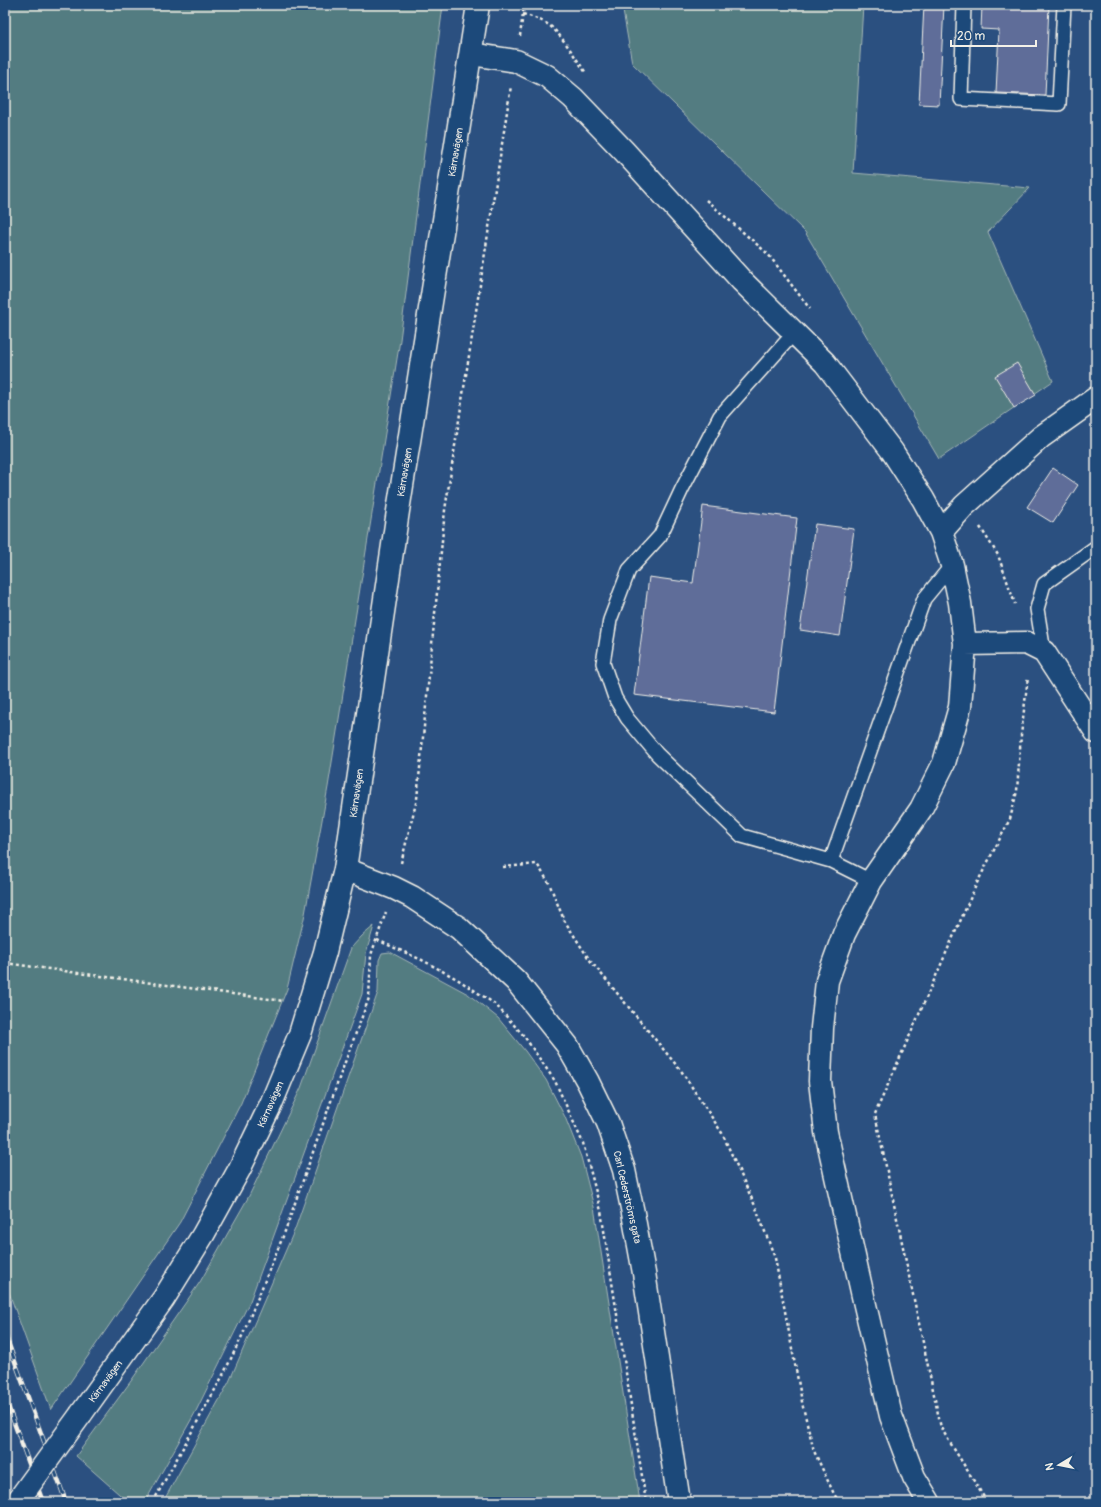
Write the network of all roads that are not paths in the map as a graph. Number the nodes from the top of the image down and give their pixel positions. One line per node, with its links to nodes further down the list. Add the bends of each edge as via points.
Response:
1 (478, 5): 4 (street, Kärnavägen)
2 (964, 5): 3 (lane, via 961,99 1059,104)
3 (1064, 5)
4 (471, 54): 5 (street, via 516,61 547,76 573,98 742,281); 14 (street, Kärnavägen, via 398,510)
5 (794, 333): 7 (street, via 825,363 892,450); 13 (lane, via 720,416 660,536 629,570 610,620 603,663 615,698 627,718 657,754 742,836)
6 (1096, 398): 7 (street, via 1041,437 964,506)
7 (941, 532): 9 (street)
8 (1096, 547): 11 (lane, via 1044,584 1037,609)
9 (952, 565): 10 (street); 13 (lane, via 924,599)
10 (965, 644): 11 (street); 15 (street, via 960,707 944,762 921,809)
11 (1035, 648): 12 (street)
12 (1096, 732)
13 (831, 861): 15 (lane)
14 (345, 869): 16 (street, Kärnavägen, bridge, via 325,952 300,1034 271,1104 239,1170 164,1298); 17 (street, Carl Cederströms gata, via 412,897 459,928 516,981 567,1045 588,1082 608,1123 624,1170 644,1273)
15 (871, 881): 18 (street, via 844,934 827,981 820,1081 826,1132 891,1416 914,1476)
16 (17, 1502)
17 (679, 1502)
18 (929, 1502)

